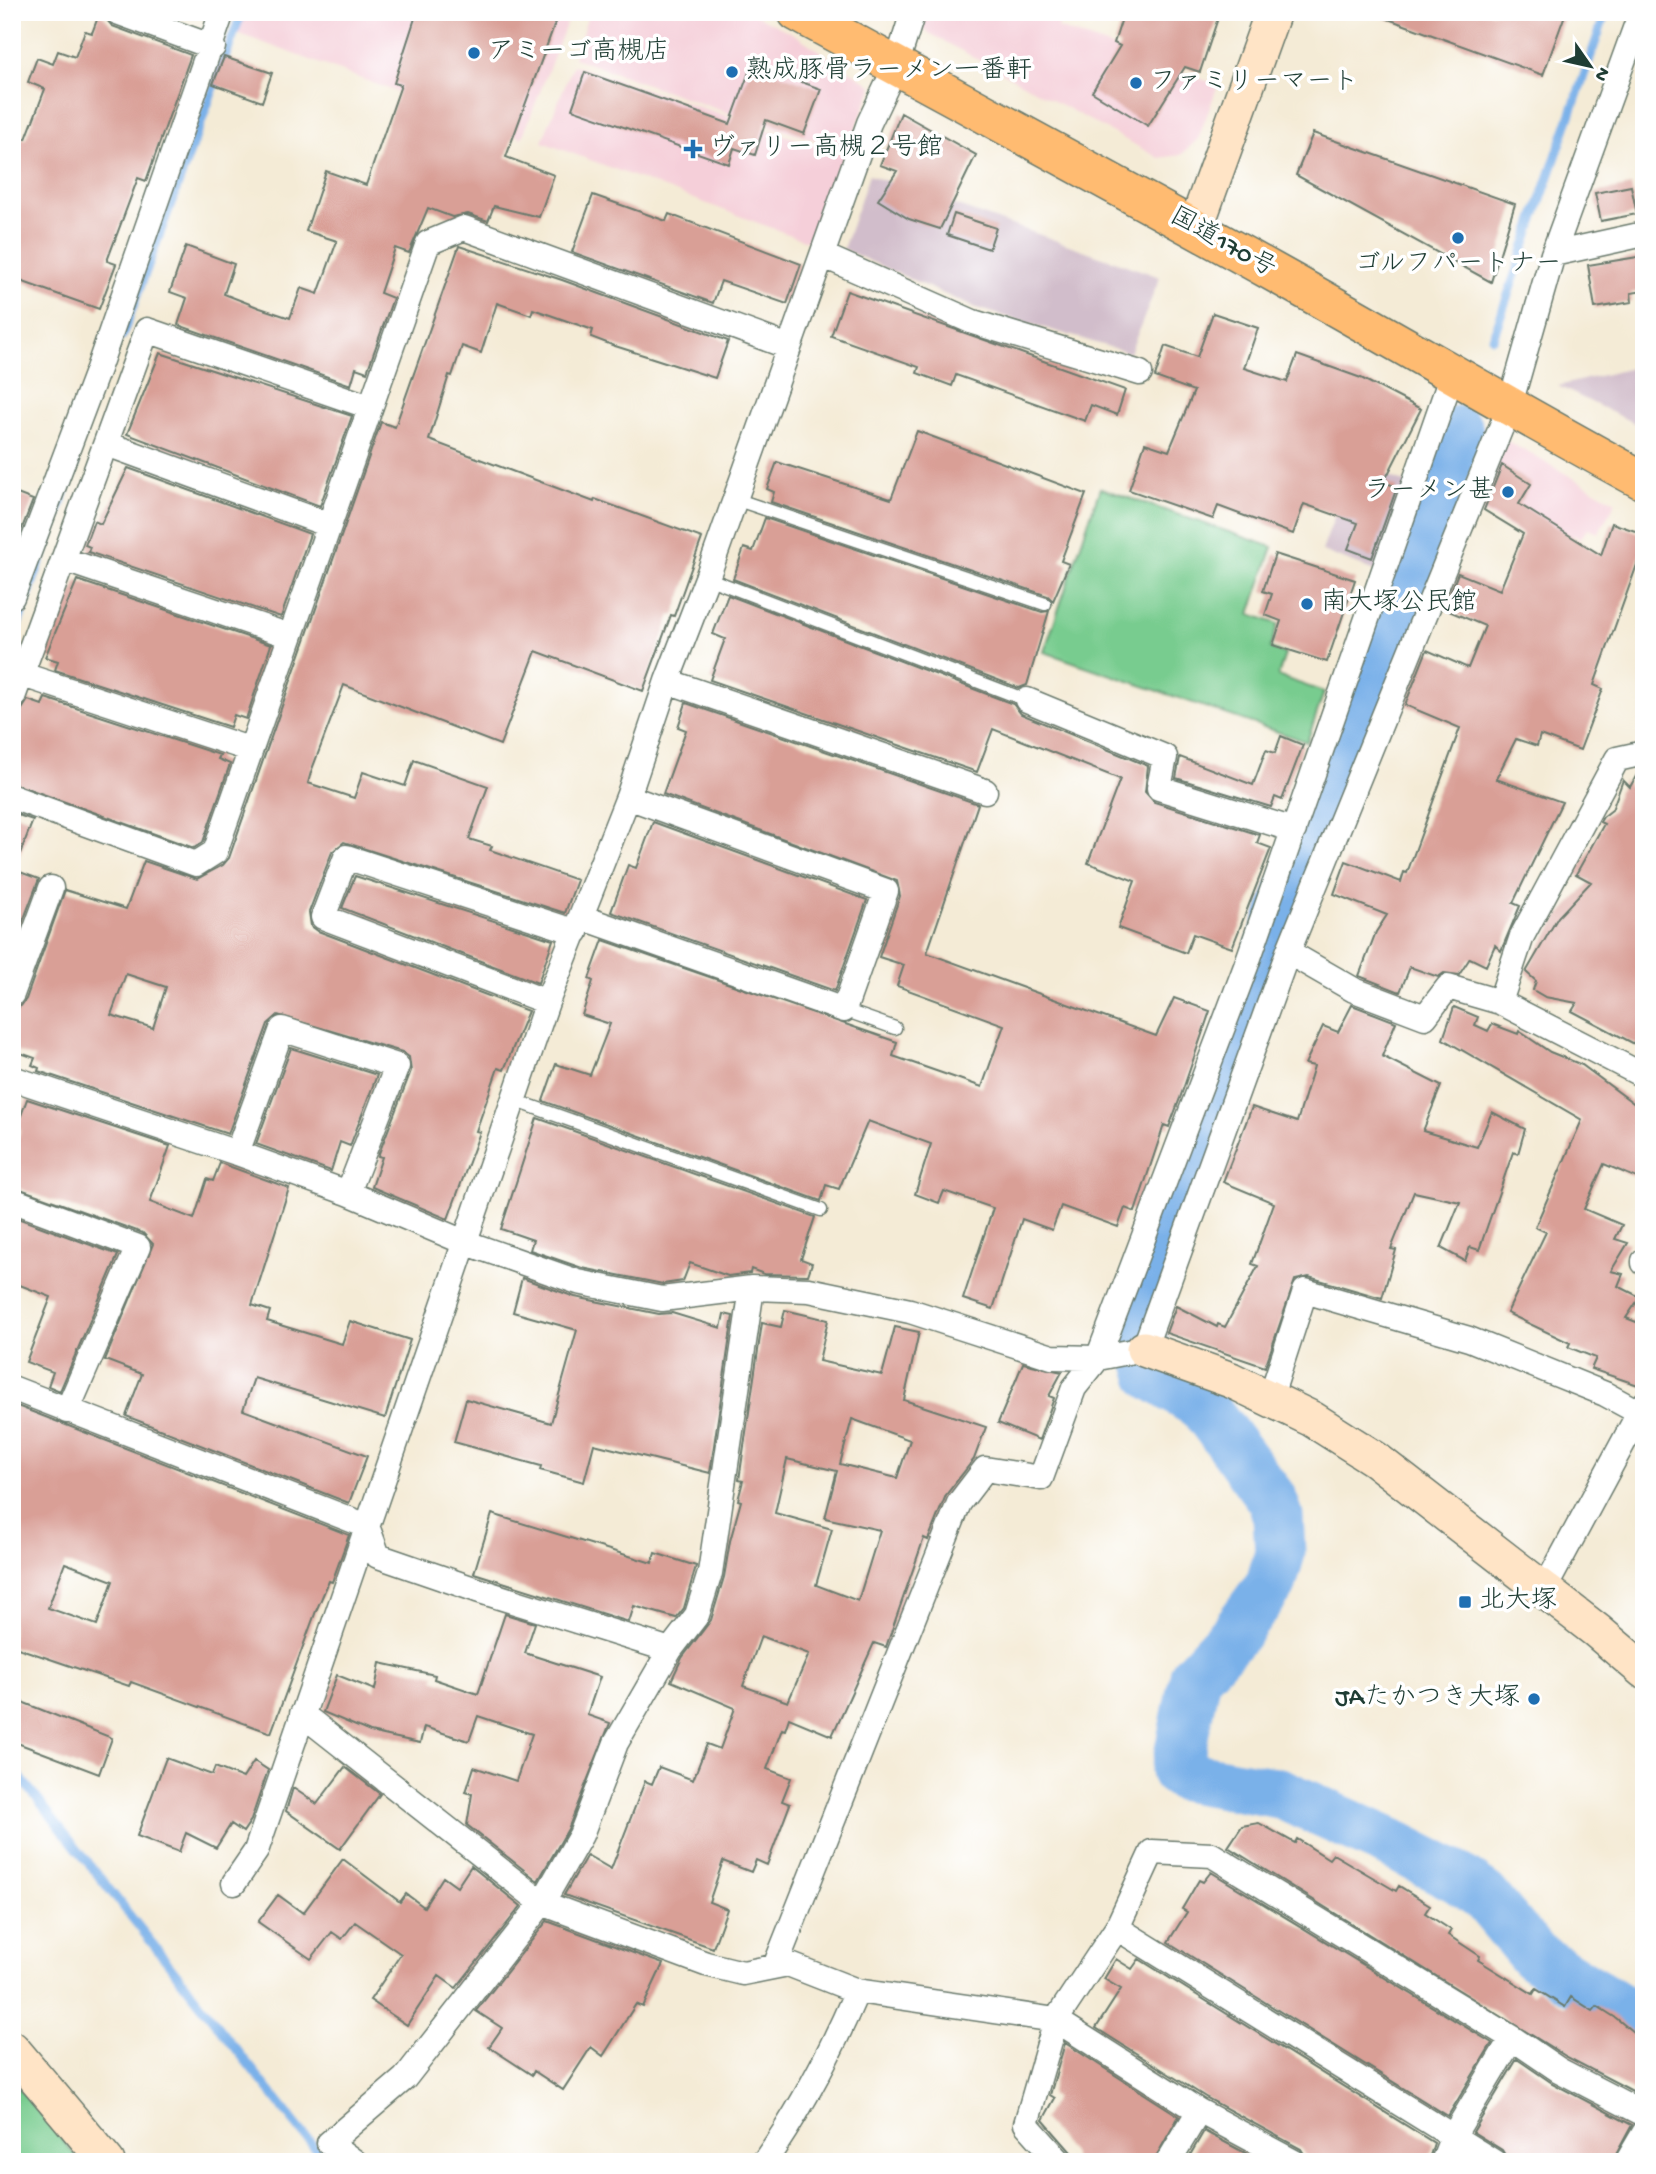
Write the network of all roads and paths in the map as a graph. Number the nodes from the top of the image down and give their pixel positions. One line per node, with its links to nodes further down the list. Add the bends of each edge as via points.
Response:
1 (117, 12): 7 (street)
2 (222, 12): 7 (street)
3 (797, 12): 8 (highway, 国道170号)
4 (913, 12): 8 (street)
5 (1273, 12): 9 (street)
6 (1641, 12): 11 (street)
7 (213, 47): 24 (street)
8 (895, 66): 9 (highway, 国道170号); 12 (street, via 869,123)
9 (1195, 229): 14 (highway, 国道170号)
10 (1644, 234): 11 (street)
11 (1553, 254): 17 (street)
12 (822, 255): 13 (street); 15 (street, via 973,322)
13 (789, 346): 16 (street, via 464,228 428,243); 20 (street)
14 (1453, 372): 17 (highway, 国道170号); 36 (street)
15 (1140, 373)
16 (370, 407): 18 (street, via 146,330); 21 (street)
17 (1509, 408): 19 (highway, 国道170号); 39 (street)
18 (107, 444): 21 (street); 22 (street)
19 (1644, 481)
20 (735, 499): 23 (street); 25 (lane)
21 (329, 525): 26 (street)
22 (65, 560): 26 (street); 27 (street)
23 (707, 578): 28 (street); 29 (lane)
24 (12, 597)
25 (1045, 604)
26 (290, 636): 31 (street)
27 (23, 675): 30 (street); 31 (street)
28 (667, 681): 33 (street); 35 (street)
29 (1024, 699): 36 (street, via 1165,757 1159,788)
30 (12, 700)
31 (249, 749): 34 (street, via 215,852 196,864)
32 (1644, 753): 42 (street, via 1617,759 1522,936)
33 (985, 791)
34 (12, 797)
35 (628, 797): 38 (street); 43 (street, via 886,891)
36 (1294, 830): 55 (street)
37 (51, 888): 40 (street)
38 (579, 925): 41 (street); 41 (street, via 346,857 323,917); 43 (street)
39 (1288, 952): 42 (street, via 1354,989 1425,1017 1448,987); 54 (street)
40 (12, 994)
41 (547, 1002): 47 (street)
42 (1500, 1002): 45 (street)
43 (844, 1010): 44 (lane)
44 (895, 1028)
45 (1644, 1076)
46 (12, 1078): 48 (street)
47 (514, 1100): 51 (lane); 52 (street)
48 (237, 1153): 49 (street); 49 (street, via 282,1029 397,1066)
49 (348, 1194): 52 (street)
50 (12, 1199): 58 (street, via 138,1247)
51 (821, 1210)
52 (464, 1242): 53 (street, via 578,1282 662,1299); 60 (street)
53 (751, 1288): 55 (street, via 809,1290 856,1298 1052,1357); 62 (street, via 710,1573 697,1615)
54 (1144, 1349): 55 (street); 57 (street)
55 (1098, 1358): 68 (street, via 1074,1388 1041,1478 985,1469 959,1503)
56 (12, 1388): 58 (street)
57 (1270, 1399): 59 (street, via 1306,1291 1469,1339); 61 (street, via 1375,1459)
58 (67, 1411): 60 (street)
59 (1642, 1412): 61 (street)
60 (367, 1526): 62 (street, via 378,1556); 64 (street)
61 (1544, 1590): 63 (street)
62 (670, 1650): 66 (street, via 616,1743 581,1835)
63 (1644, 1671)
64 (302, 1714): 65 (street, via 256,1851); 66 (street)
65 (234, 1883)
66 (542, 1903): 68 (street, via 706,1964 743,1973); 78 (street, via 405,2078 329,2143)
67 (1117, 1927): 70 (street); 71 (street, via 1152,1852 1212,1855); 76 (street)
68 (776, 1964): 69 (street, via 788,1964)
69 (858, 1992): 70 (street); 79 (street, via 800,2108)
70 (1056, 2020): 73 (street); 80 (street, via 1026,2124)
71 (1512, 2039): 74 (street, via 1559,2070); 76 (street)
72 (12, 2049): 77 (street)
73 (1199, 2111): 81 (street); 82 (street)
74 (1644, 2114)
75 (1644, 2133): 85 (street)
76 (1452, 2138): 83 (street); 84 (street)
77 (107, 2162)
78 (355, 2162)
79 (764, 2162)
80 (1060, 2162)
81 (1168, 2162)
82 (1294, 2162)
83 (1443, 2162)
84 (1494, 2162)
85 (1627, 2162)

